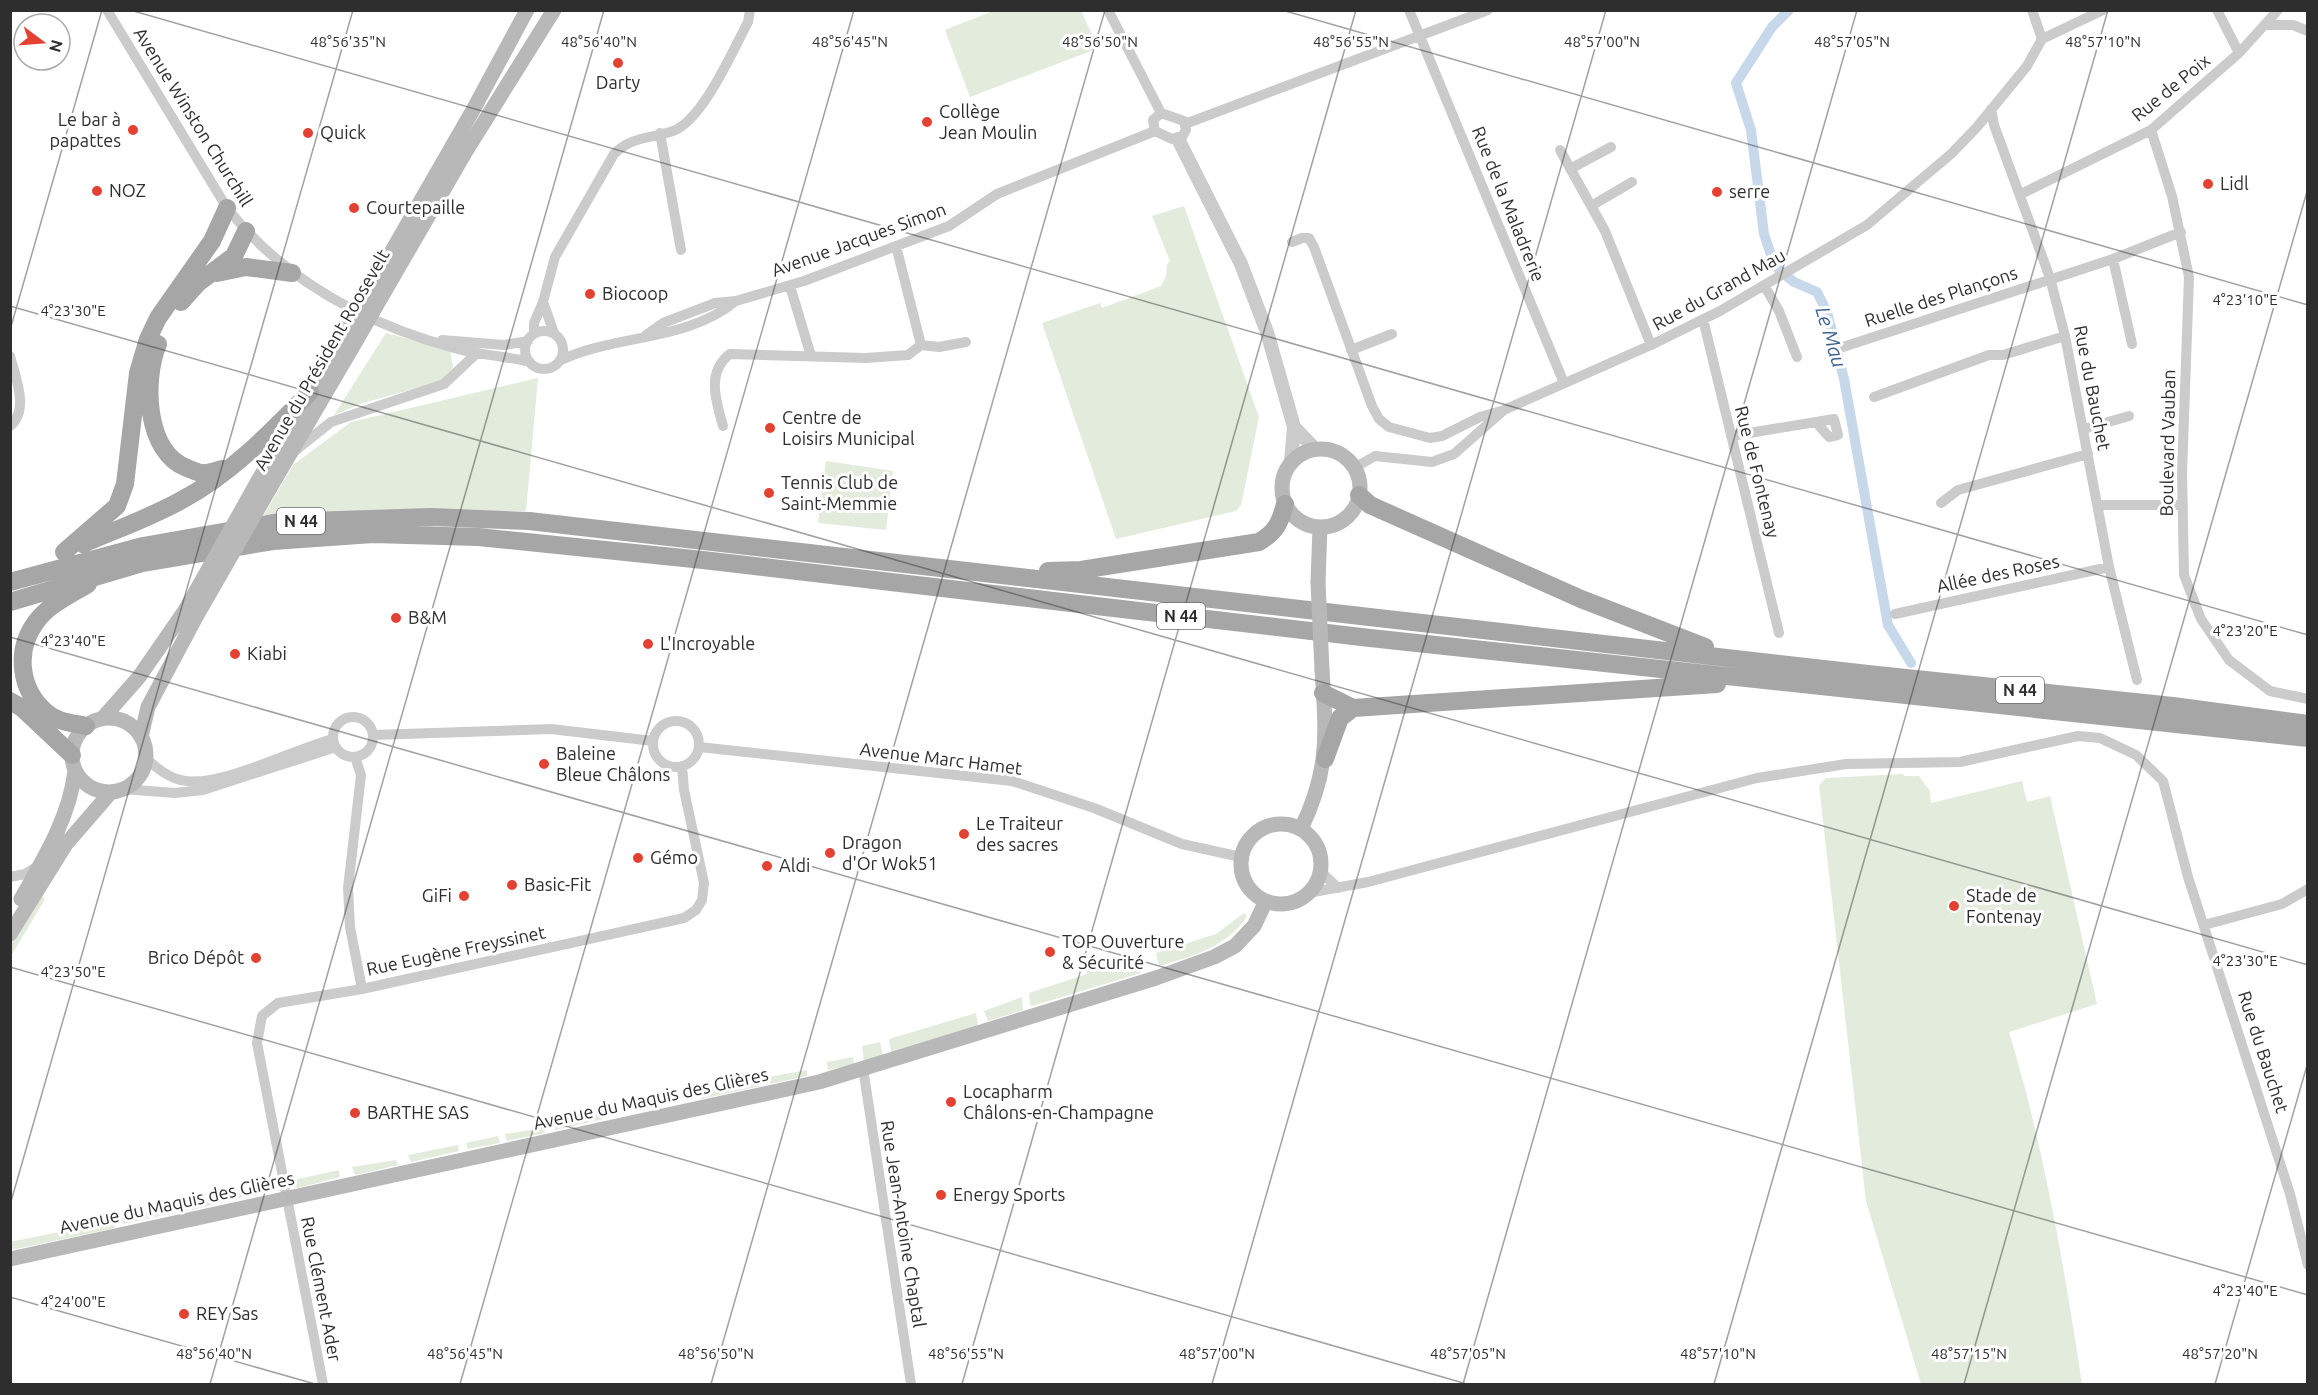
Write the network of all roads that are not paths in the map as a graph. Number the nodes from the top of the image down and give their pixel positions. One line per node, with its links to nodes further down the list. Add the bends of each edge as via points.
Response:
1 (107, 10): 30 (street, Avenue Winston Churchill)
2 (527, 10): 43 (main road, Avenue du Président Roosevelt)
3 (554, 10): 43 (main road, Avenue du Président Roosevelt)
4 (750, 10): 22 (street, via 743,30 696,112 673,131)
5 (1108, 10): 18 (street)
6 (1409, 10): 14 (street, Rue de la Maladrerie)
7 (1488, 10): 14 (street)
8 (2032, 10): 15 (street)
9 (2103, 10): 15 (street)
10 (2217, 10): 16 (street)
11 (2278, 10): 12 (street, Rue de Poix)
12 (2267, 25): 13 (street, via 2293,25); 16 (street, Rue de Poix)
13 (2307, 31)
14 (1421, 37): 19 (street); 65 (street, Rue de la Maladrerie)
15 (2042, 39): 17 (street, Rue du Grand Mau, via 2027,66)
16 (2239, 53): 20 (street, Rue de Poix)
17 (1991, 109): 28 (street, Rue du Bauchet); 41 (street, Rue du Grand Mau, via 1951,154 1867,225)
18 (1161, 113): 19 (street); 21 (street, via 1153,120)
19 (1185, 124): 23 (street, via 1185,134)
20 (2151, 130): 28 (street, Rue de Poix); 32 (street, Boulevard Vauban)
21 (1155, 131): 23 (street); 35 (street, Avenue Jacques Simon, via 997,194 949,225)
22 (660, 133): 36 (street); 44 (street, via 625,143 614,154 560,246)
23 (1179, 139): 73 (street, via 1241,264 1267,332)
24 (1611, 147): 26 (street)
25 (1560, 150): 26 (street)
26 (1570, 169): 29 (street)
27 (1632, 182): 29 (street)
28 (2021, 194): 40 (street, Rue du Bauchet)
29 (1591, 206): 55 (street)
30 (227, 208): 31 (street, Avenue Winston Churchill); 33 (main road)
31 (244, 229): 33 (main road); 38 (street, Avenue Winston Churchill); 39 (main road, via 234,256)
32 (2181, 232): 37 (street, Ruelle des Plançons); 87 (street, Boulevard Vauban, via 2189,277)
33 (212, 241): 89 (main road, via 158,318 148,339 138,373 125,484 117,506)
34 (1292, 242): 57 (street, via 1309,238)
35 (896, 246): 42 (street, Avenue Jacques Simon); 54 (street)
36 (681, 250)
37 (2113, 259): 40 (street, Ruelle des Plançons); 53 (street)
38 (292, 273): 39 (main road, via 246,267 222,270); 51 (street, Avenue Winston Churchill, via 373,320)
39 (208, 277): 80 (main road, via 187,294 170,318 155,351 149,393 152,424 179,465 203,474)
40 (2050, 278): 48 (street, Rue du Bauchet); 56 (street, Ruelle des Plançons)
41 (1769, 283): 45 (street, Rue du Grand Mau); 62 (street)
42 (790, 286): 58 (street, Avenue Jacques Simon, via 736,301 718,313 666,333); 61 (street)
43 (379, 287): 49 (main road, Avenue du Président Roosevelt, bridge)
44 (543, 302): 47 (street); 50 (street)
45 (1703, 319): 55 (street, Rue du Grand Mau); 75 (street, Rue de Fontenay)
46 (1392, 334): 57 (street)
47 (557, 336): 50 (street, via 544,331); 58 (street); 63 (street, via 563,349)
48 (2065, 336): 67 (street, via 2003,355 1989,355); 74 (street, Rue du Bauchet)
49 (350, 337): 66 (main road, Avenue du Président Roosevelt); 78 (main road, Avenue du Président Roosevelt)
50 (531, 338): 51 (street, via 504,345); 64 (street, via 526,352)
51 (429, 340): 59 (street)
52 (966, 342): 54 (street, via 939,347)
53 (2132, 344)
54 (921, 345): 61 (street, via 908,355)
55 (1652, 345): 65 (street, Rue du Grand Mau)
56 (1843, 347)
57 (1351, 350): 68 (street, via 1375,414 1396,430 1440,437)
58 (580, 351): 63 (street, Avenue Jacques Simon)
59 (477, 354): 64 (street); 78 (street, via 444,384 331,422)
60 (10, 356): 71 (street, via 21,408 17,421)
61 (812, 356): 72 (street, via 739,353 721,360 714,392)
62 (1797, 357)
63 (559, 361): 64 (street, via 541,369)
64 (530, 362)
65 (1564, 383): 68 (street, Rue du Grand Mau)
66 (310, 392): 80 (main road); 82 (main road, Avenue du Président Roosevelt)
67 (1874, 398)
68 (1504, 410): 81 (street, Rue du Grand Mau, via 1454,454 1432,462 1375,456)
69 (2130, 416): 74 (street)
70 (1816, 422): 75 (street)
71 (10, 426)
72 (723, 426)
73 (1294, 427): 76 (street); 79 (street)
74 (2084, 429): 77 (street, Rue du Bauchet)
75 (1731, 436): 98 (street, Rue de Fontenay)
76 (1316, 449): 79 (main road); 81 (main road, via 1338,453)
77 (2088, 454): 84 (street, via 1958,490); 86 (street, Rue du Bauchet)
78 (289, 456): 82 (main road, Avenue du Président Roosevelt)
79 (1291, 462): 85 (main road, via 1282,480)
80 (231, 467): 89 (main road, via 181,501)
81 (1354, 468): 83 (main road)
82 (264, 485): 96 (main road, Avenue du Président Roosevelt, bridge)
83 (1359, 495): 88 (main road, via 1349,514 1331,526); 99 (main road, via 1370,505 1581,599)
84 (1941, 503)
85 (1285, 504): 88 (main road, via 1299,520); 92 (main road, via 1273,534 1259,542 1081,570)
86 (2098, 505): 87 (street); 90 (street, Rue du Bauchet)
87 (2183, 505): 103 (street, Boulevard Vauban, via 2184,575 2201,619 2229,660 2270,691)
88 (1320, 527): 102 (main road, bridge)
89 (64, 552): 93 (main road)
90 (2109, 567): 97 (street, Allée des Roses); 100 (street, Rue du Bauchet)
91 (110, 572): 95 (main road, N 44); 101 (main road, N 44, via 184,554 324,536 478,537); 106 (main road, via 49,609 37,620 22,652 26,684 47,713 59,720)
92 (1003, 575): 94 (main road, N 44, via 529,521 431,517 279,522 143,546); 99 (main road, N 44)
93 (10, 576)
94 (10, 582)
95 (10, 602)
96 (191, 612): 106 (main road, Avenue du Président Roosevelt, via 140,677); 109 (main road, Avenue du Président Roosevelt, via 148,707)
97 (1895, 614)
98 (1779, 633)
99 (1732, 657): 107 (main road, N 44)
100 (2138, 680)
101 (1812, 684): 105 (main road, via 1695,684); 110 (main road, N 44)
102 (1323, 693): 105 (main road); 116 (main road)
103 (2307, 699)
104 (10, 701): 117 (main road, via 22,708)
105 (1353, 708): 116 (main road, via 1340,718)
106 (94, 723): 109 (main road, via 124,722); 117 (main road, via 76,739)
107 (2307, 724)
108 (374, 735): 111 (street, via 551,729); 112 (street, via 367,722 355,717 336,726); 115 (street, via 371,747)
109 (141, 737): 114 (main road)
110 (2307, 738)
111 (653, 741): 113 (street, via 659,728 679,721 696,733); 118 (street, via 661,762)
112 (334, 743): 114 (street, via 309,745 201,783 167,775); 115 (street, via 344,755); 119 (street, via 202,790)
113 (699, 747): 118 (street, via 693,759); 121 (street, Avenue Marc Hamet, via 1012,781 1094,808 1182,844)
114 (146, 758): 119 (main road, via 139,777)
115 (355, 758): 132 (street, via 361,775 348,888 350,927)
116 (1325, 759): 120 (main road, via 1316,798)
117 (74, 763): 119 (main road, via 90,787); 122 (main road, via 72,796 63,823)
118 (682, 766): 132 (street, Rue Eugène Freyssinet, via 704,883 696,910 684,918)
119 (117, 791): 131 (main road, via 66,844)
120 (1301, 829): 121 (main road, via 1283,824 1264,827 1249,840); 123 (main road, via 1317,847)
121 (1241, 857): 128 (main road, via 1240,868 1249,888)
122 (40, 864): 124 (street, via 25,874); 129 (main road)
123 (1320, 871): 125 (street); 127 (main road)
124 (10, 877)
125 (1338, 888): 127 (street); 130 (street, Rue du Bauchet, via 1757,778 1846,764 1960,762 2078,736 2100,738 2136,755 2163,781)
126 (2307, 889): 130 (street, via 2282,904)
127 (1308, 893): 128 (main road, via 1288,903)
128 (1266, 901): 133 (main road, Avenue du Maquis des Glières, via 1254,926 1235,946 1214,957)
129 (10, 917)
130 (2204, 925): 136 (street, Rue du Bauchet, via 2290,1194)
131 (10, 934)
132 (362, 989): 134 (street, Rue Eugène Freyssinet, via 278,1003 262,1016 257,1043)
133 (863, 1068): 134 (main road, Avenue du Maquis des Glières, via 819,1082); 138 (street, Rue Jean-Antoine Chaptal)
134 (287, 1199): 135 (main road, Avenue du Maquis des Glières); 137 (street, Rue Clément Ader)
135 (10, 1260)
136 (2307, 1265)
137 (323, 1384)
138 (911, 1384)

